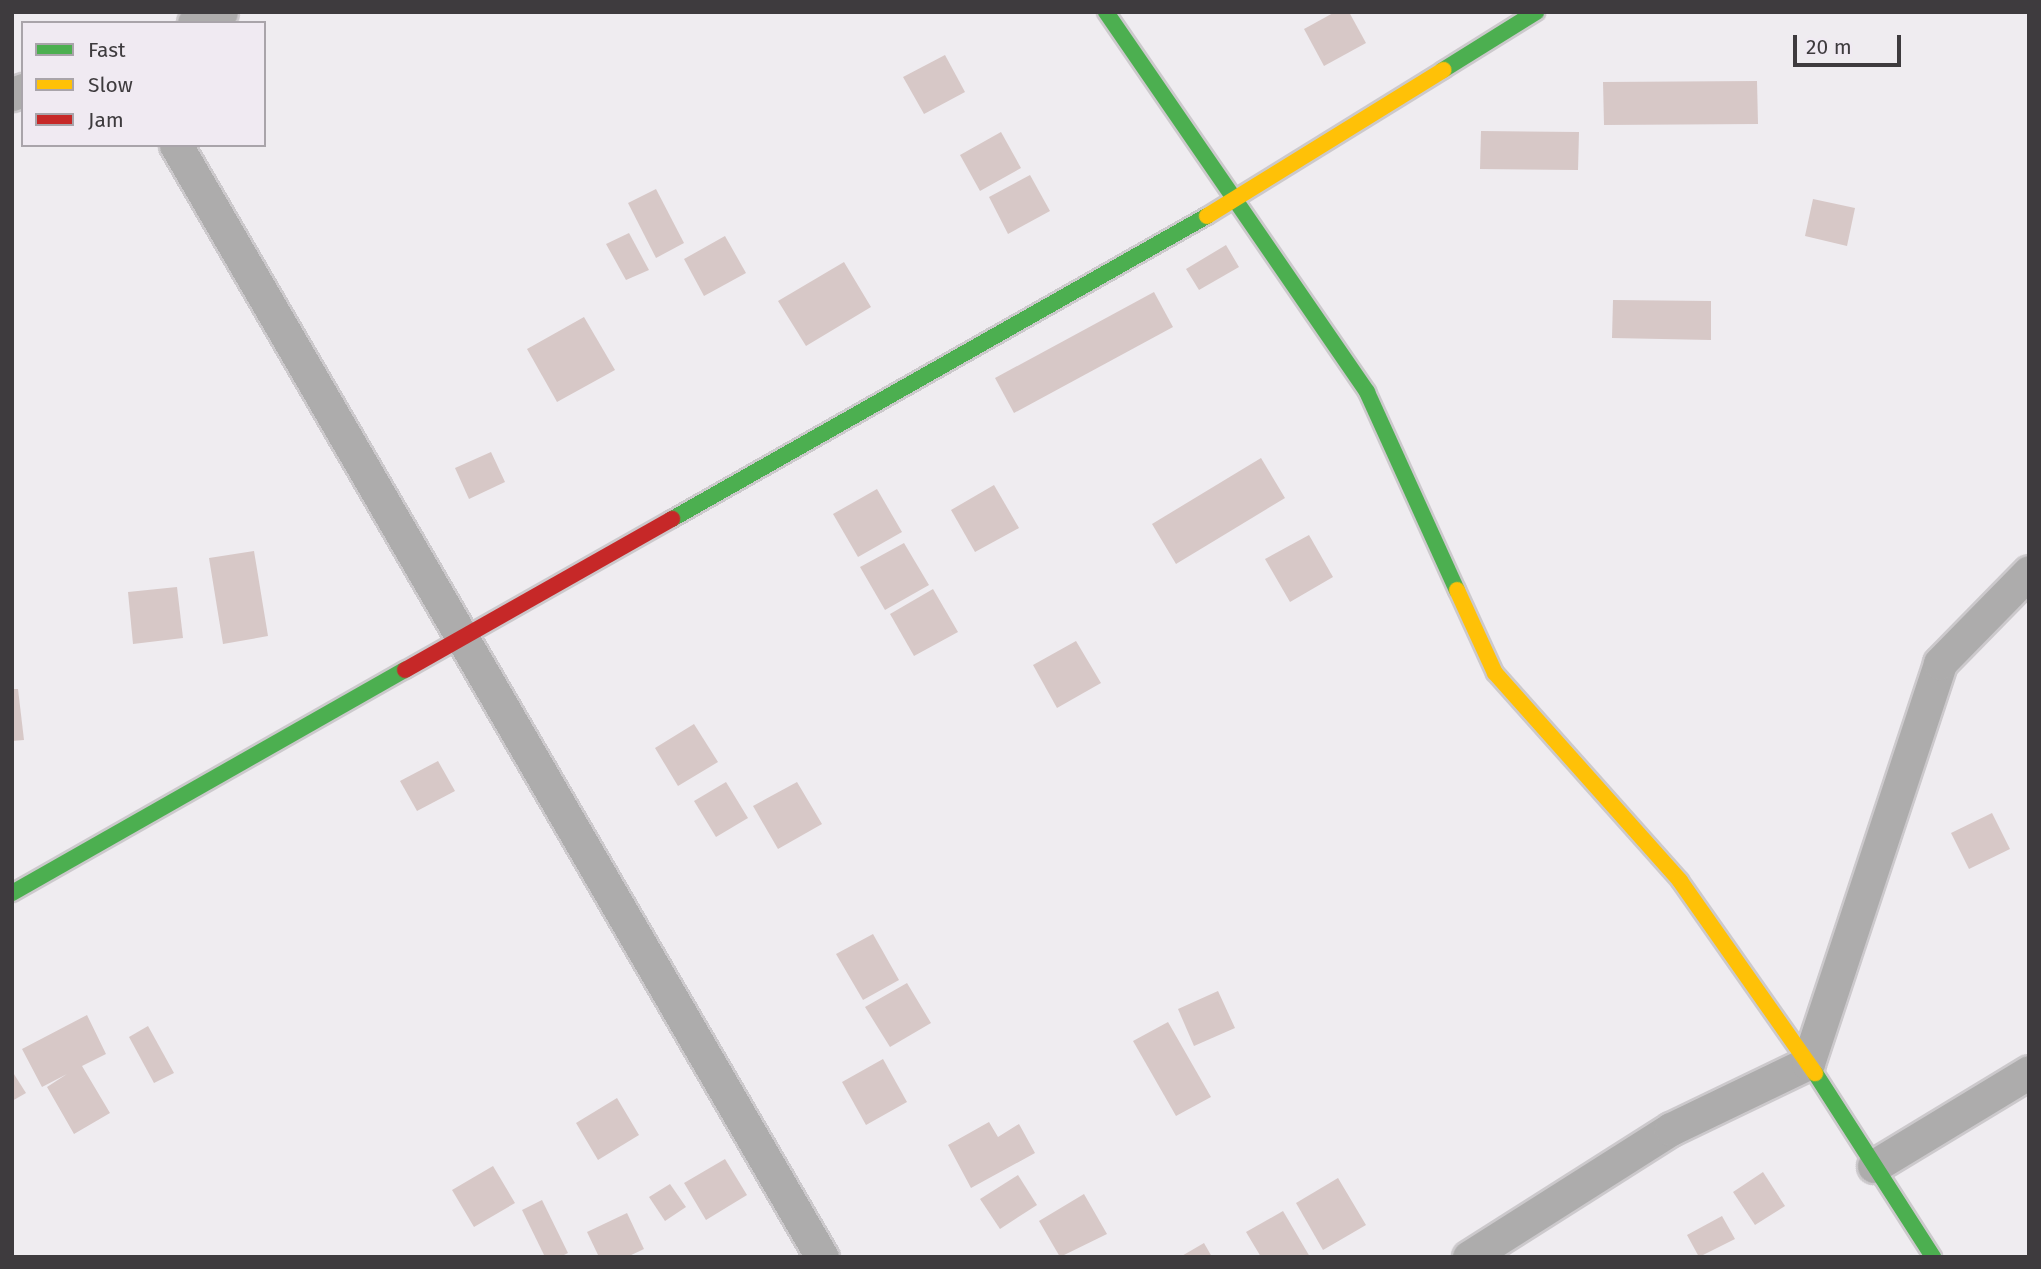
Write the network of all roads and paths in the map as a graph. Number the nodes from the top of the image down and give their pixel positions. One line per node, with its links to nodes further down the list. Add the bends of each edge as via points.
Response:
1 (221, 12): 4 (street)
2 (1106, 12): 6 (street)
3 (1536, 12): 6 (street)
4 (199, 21)
5 (177, 147): 8 (street)
6 (1238, 198): 8 (street); 10 (street, via 1367,392 1495,673 1680,881)
7 (2029, 572): 10 (street, via 1940,663)
8 (464, 638): 9 (street); 13 (street)
9 (12, 893)
10 (1808, 1063): 12 (street); 14 (street, via 1671,1129)
11 (2029, 1072): 12 (street)
12 (1874, 1166): 15 (street)
13 (822, 1257)
14 (1469, 1257)
15 (1933, 1257)

